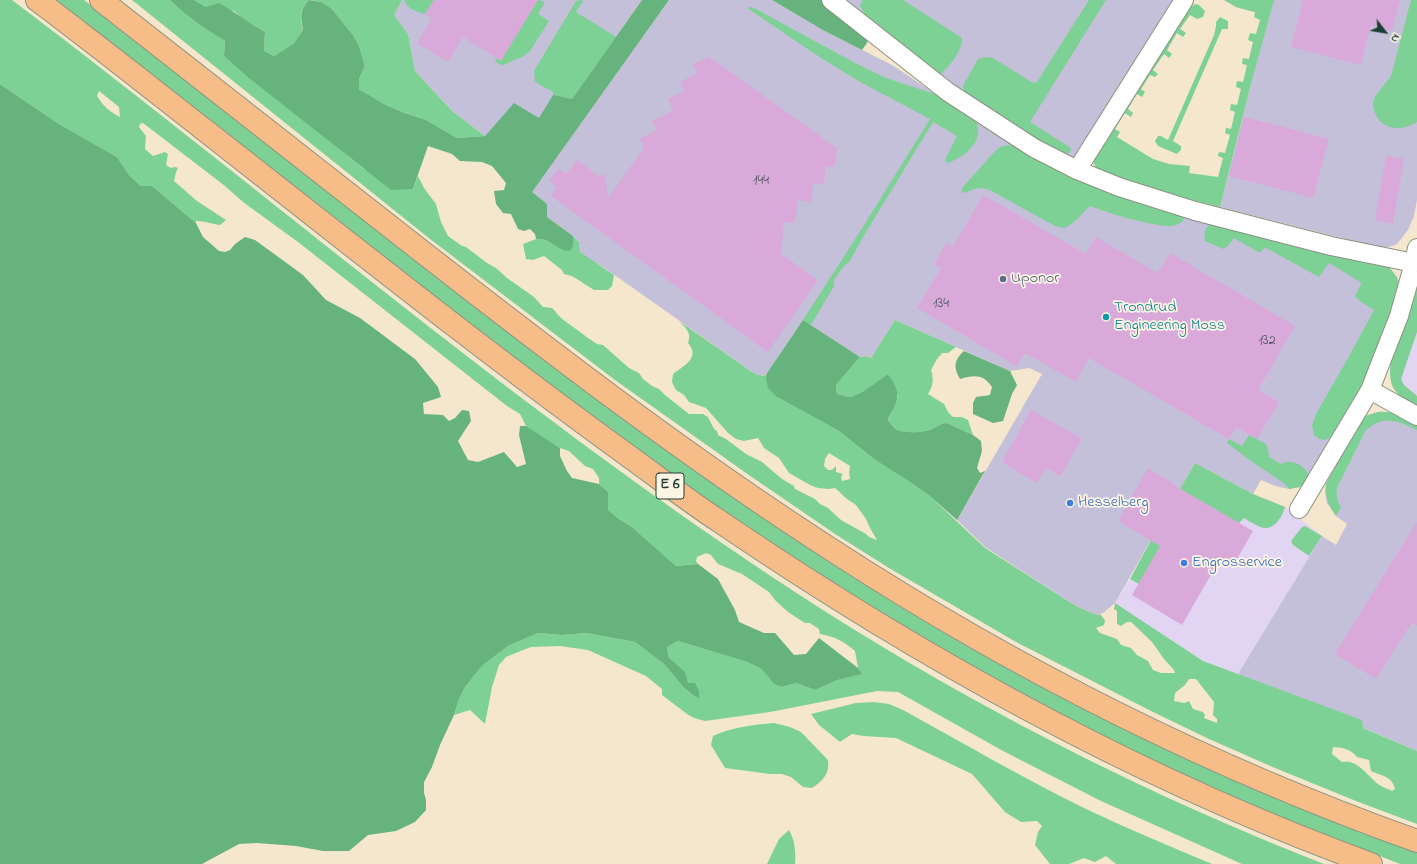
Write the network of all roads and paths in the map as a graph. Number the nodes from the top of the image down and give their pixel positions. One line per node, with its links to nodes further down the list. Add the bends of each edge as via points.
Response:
1 (37, 0): 11 (highway, E 6, via 425,304 564,409 718,520 855,610 1034,714 1137,766 1318,845)
2 (100, 0): 10 (highway, E 6, via 537,341 704,464 832,551 942,618 1043,675 1166,737 1300,796)
3 (831, 0): 5 (street, via 948,92 1034,148)
4 (1184, 0): 5 (street)
5 (1077, 170): 6 (street, via 1119,187 1195,211 1331,246)
6 (1416, 256): 7 (street, via 1399,316)
7 (1370, 390): 8 (street); 9 (street)
8 (1417, 416)
9 (1299, 508)
10 (1417, 841)
11 (1370, 864)

